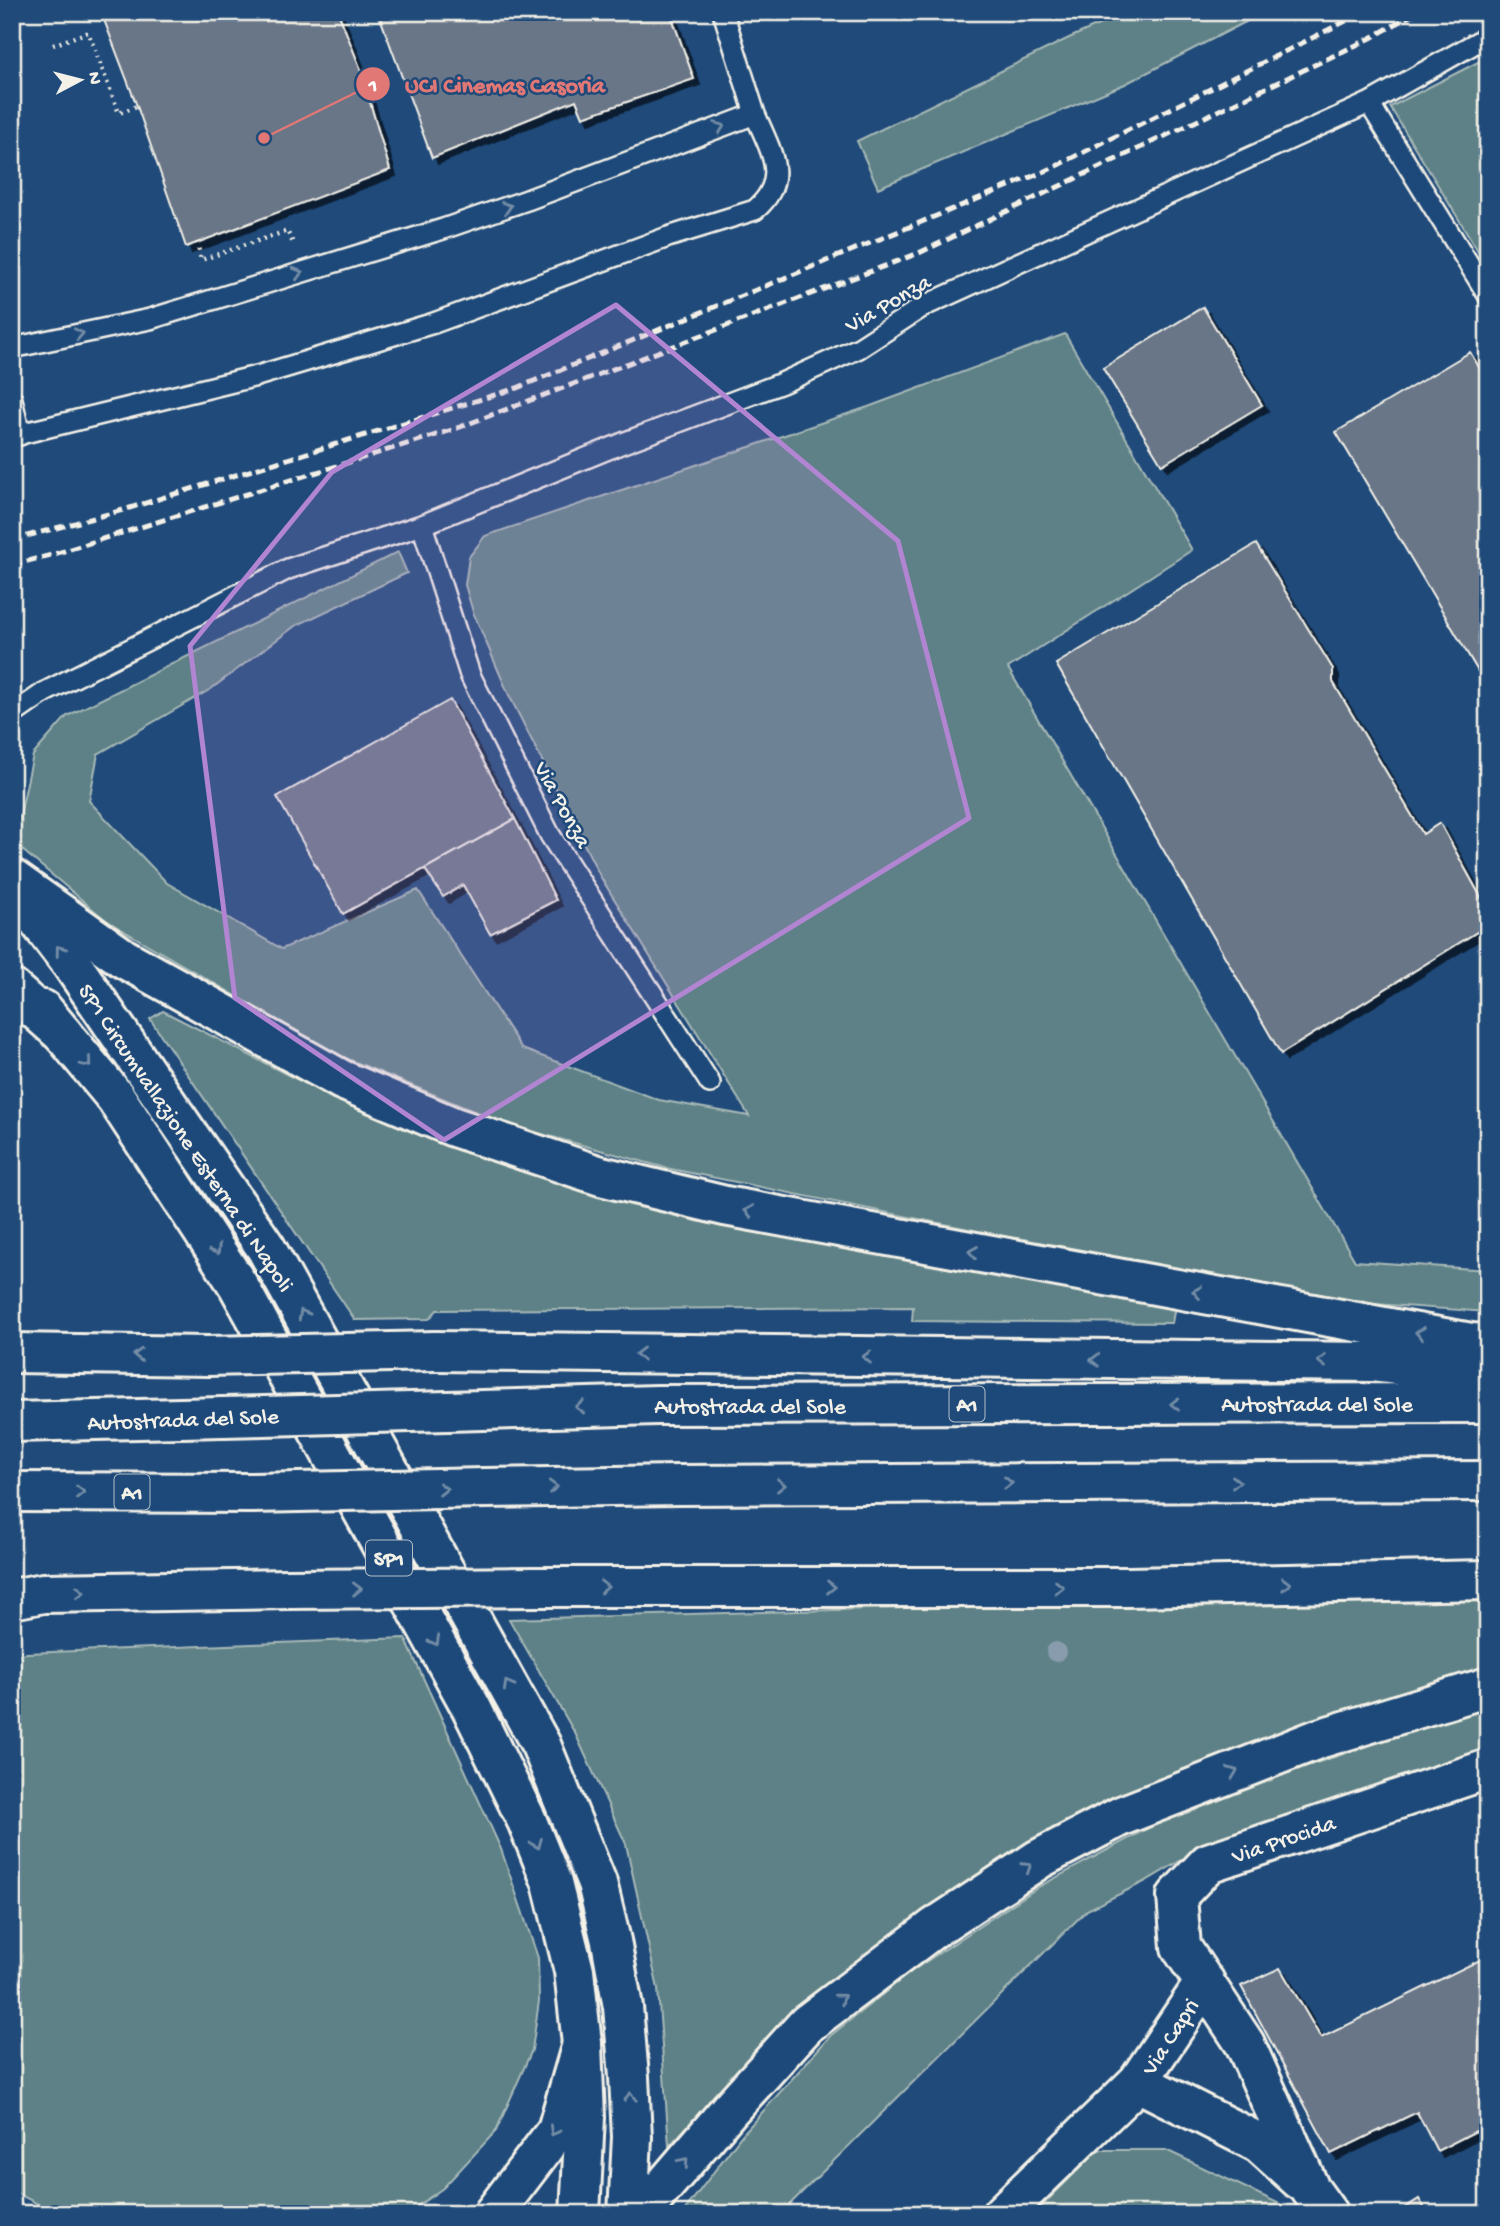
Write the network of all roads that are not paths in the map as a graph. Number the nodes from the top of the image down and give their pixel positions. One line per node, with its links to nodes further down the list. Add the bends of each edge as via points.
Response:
1 (723, 12): 4 (lane)
2 (1488, 36): 3 (lane, Via Ponza)
3 (1369, 103): 5 (lane); 9 (lane, Via Ponza, via 924,306 859,348 782,383)
4 (755, 114): 6 (lane, one-way to 4, via 150,319 443,229); 8 (lane, via 776,165 775,186 755,210 434,323 257,376)
5 (1488, 295)
6 (12, 348)
7 (12, 399): 8 (lane)
8 (16, 435)
9 (422, 525): 10 (lane, Via Ponza, via 288,569 45,692); 16 (lane, Via Ponza, via 470,675 550,835)
10 (12, 715)
11 (12, 879): 17 (main road, one-way to 11, via 725,1206 600,1176 454,1127 342,1080 123,958)
12 (12, 886): 34 (main road, SP1 Circumvallazione Esterna di Napoli / SP1, one-way to 12, via 629,2077 611,1941 597,1883 541,1745 266,1248)
13 (12, 973): 15 (main road, SP1 Circumvallazione Esterna di Napoli / SP1)
14 (12, 989): 15 (main road)
15 (63, 1034): 29 (main road, SP1 Circumvallazione Esterna di Napoli / SP1, one-way to 29, via 116,1098 238,1285 471,1707 552,1883 574,1971)
16 (710, 1083)
17 (1488, 1344)
18 (12, 1353): 19 (main road, one-way to 18, bridge, via 1370,1362 435,1351 207,1356)
19 (1488, 1376)
20 (1488, 1403): 21 (main road, Autostrada del Sole / A1, one-way to 21, bridge, via 657,1405)
21 (12, 1422)
22 (1488, 1481): 23 (main road, A1, one-way to 22, bridge)
23 (12, 1492)
24 (1488, 1580): 25 (main road, one-way to 24, bridge, via 43,1593 1127,1587)
25 (12, 1599)
26 (1488, 1687): 35 (main road, one-way to 26, via 807,2024 934,1928 1039,1859 1121,1816 1318,1739)
27 (1488, 1769): 28 (main road, Via Procida, via 1208,1863 1177,1896 1181,1947)
28 (1205, 1982): 30 (main road, Via Capri); 31 (main road, Via Capri, via 1245,2044)
29 (582, 2044): 32 (main road, one-way to 32, via 557,2130); 33 (main road, SP1 Circumvallazione Esterna di Napoli / SP1, via 585,2117)
30 (1138, 2082): 31 (main road, via 1259,2143); 36 (main road, Via Capri)
31 (1319, 2201)
32 (493, 2214)
33 (580, 2214)
34 (628, 2214)
35 (640, 2214)
36 (1002, 2214)

